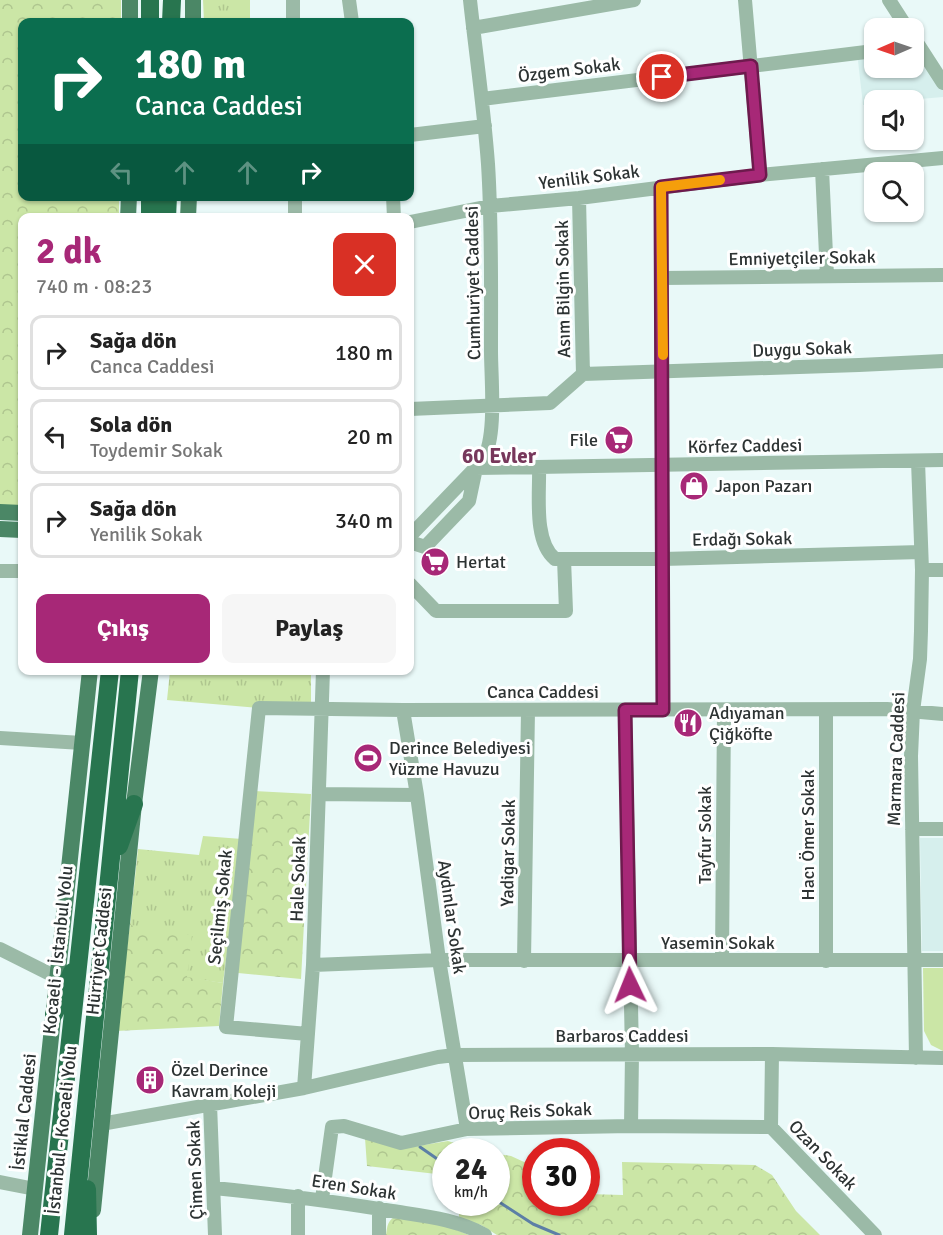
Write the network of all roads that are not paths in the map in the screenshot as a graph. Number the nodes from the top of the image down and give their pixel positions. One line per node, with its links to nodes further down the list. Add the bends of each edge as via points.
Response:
1 (130, 0): 10 (main road)
2 (172, 0): 11 (highway)
3 (193, 0): 12 (main road)
4 (293, 0): 13 (street)
5 (349, 0): 14 (street)
6 (470, 0): 16 (street, Cumhuriyet Caddesi)
7 (634, 0): 16 (street)
8 (745, 0): 19 (street)
9 (889, 0): 15 (street)
10 (130, 18)
11 (171, 18)
12 (193, 18)
13 (293, 18)
14 (351, 18)
15 (901, 18)
16 (473, 28): 21 (street, Cumhuriyet Caddesi)
17 (864, 52): 19 (street, Özgem Sokak)
18 (924, 56): 20 (street)
19 (751, 66): 21 (street, Özgem Sokak); 26 (street)
20 (943, 82)
21 (483, 99): 22 (street, Cumhuriyet Caddesi)
22 (485, 126): 23 (street); 29 (street, Cumhuriyet Caddesi)
23 (414, 135)
24 (943, 158): 25 (street, Yenilik Sokak)
25 (822, 170): 26 (street, Yenilik Sokak); 32 (street)
26 (760, 175): 27 (street, Yenilik Sokak)
27 (661, 187): 28 (street, Yenilik Sokak); 33 (street)
28 (579, 198): 29 (street, Yenilik Sokak); 36 (street, Asım Bilgin Sokak)
29 (490, 206): 30 (street, Yenilik Sokak); 37 (street, Cumhuriyet Caddesi)
30 (414, 221)
31 (943, 275): 32 (street, Emniyetçiler Sokak)
32 (827, 276): 33 (street, Emniyetçiler Sokak)
33 (662, 279): 35 (street)
34 (943, 361): 35 (street, Duygu Sokak)
35 (663, 372): 36 (street, Duygu Sokak); 41 (street)
36 (583, 374): 37 (street, Asım Bilgin Sokak, via 550,403)
37 (492, 406): 38 (street, Asım Bilgin Sokak); 43 (street, Cumhuriyet Caddesi, via 488,452)
38 (414, 409)
39 (943, 460): 40 (street, Körfez Caddesi)
40 (918, 461): 41 (street, Körfez Caddesi); 50 (street, Marmara Caddesi)
41 (663, 465): 42 (street, Körfez Caddesi); 52 (street)
42 (539, 467): 43 (street, Körfez Caddesi); 51 (street, via 541,534 551,555)
43 (476, 468): 48 (street, Cumhuriyet Caddesi); 49 (street, via 469,501 425,547)
44 (0, 512): 45 (main road)
45 (18, 513)
46 (0, 529): 47 (main road)
47 (18, 530)
48 (414, 532)
49 (414, 543)
50 (921, 552): 52 (street, Erdağı Sokak); 53 (street, Marmara Caddesi)
51 (564, 559): 52 (street, Erdağı Sokak); 57 (street, via 566,610 436,611)
52 (663, 559): 68 (street)
53 (922, 570): 54 (street); 71 (street, Marmara Caddesi, via 920,659)
54 (943, 570)
55 (0, 571): 56 (street)
56 (18, 571)
57 (414, 588)
58 (89, 675): 74 (main road, İstiklal Caddesi)
59 (109, 675): 82 (highway, Kocaeli - İstanbul Yolu)
60 (129, 675): 80 (highway, İstanbul - Kocaeli Yolu)
61 (150, 675): 77 (main road, Hürriyet Caddesi)
62 (323, 675): 64 (street, Hale Sokak)
63 (259, 708): 64 (street, Canca Caddesi); 93 (street, Seçilmiş Sokak, via 226,1027)
64 (322, 710): 65 (street, Canca Caddesi); 75 (street, Hale Sokak)
65 (403, 710): 66 (street, Canca Caddesi); 76 (street, Aydınlar Sokak)
66 (528, 710): 67 (street, Canca Caddesi); 87 (street, Yadigar Sokak)
67 (625, 710): 68 (street, Canca Caddesi); 89 (street)
68 (663, 710): 70 (street, Canca Caddesi)
69 (826, 710): 70 (street, Canca Caddesi); 71 (street, Canca Caddesi); 88 (street, Hacı Ömer Sokak)
70 (724, 711): 84 (street, Tayfur Sokak)
71 (913, 711): 72 (street, Canca Caddesi); 78 (street, Marmara Caddesi)
72 (943, 714)
73 (0, 738): 74 (street)
74 (82, 742): 91 (main road, İstiklal Caddesi)
75 (319, 794): 76 (street); 90 (street, Hale Sokak)
76 (417, 795): 83 (street, Aydınlar Sokak)
77 (134, 804): 80 (highway); 101 (main road, Hürriyet Caddesi)
78 (912, 829): 79 (street); 85 (street, Marmara Caddesi)
79 (943, 829)
80 (109, 873): 101 (highway, İstanbul - Kocaeli Yolu)
81 (0, 949): 91 (street)
82 (79, 954): 92 (highway); 112 (highway, Kocaeli - İstanbul Yolu)
83 (439, 960): 87 (street, Yasemin Sokak); 90 (street, Yasemin Sokak); 96 (street, Aydınlar Sokak)
84 (722, 960): 88 (street, Yasemin Sokak); 89 (street, Yasemin Sokak)
85 (914, 960): 86 (street, Yasemin Sokak); 88 (street, Yasemin Sokak); 97 (street, Marmara Caddesi)
86 (943, 960)
87 (524, 961): 89 (street, Yasemin Sokak)
88 (826, 961)
89 (629, 962): 94 (street)
90 (313, 965): 93 (street, Hale Sokak)
91 (58, 978): 92 (main road, İstiklal Caddesi)
92 (54, 1014): 107 (main road, İstiklal Caddesi)
93 (308, 1034): 99 (street, Hale Sokak)
94 (632, 1054): 95 (street, Barbaros Caddesi); 96 (street, Barbaros Caddesi); 102 (street)
95 (772, 1054): 97 (street, Barbaros Caddesi); 103 (street, Ozan Sokak)
96 (455, 1055): 99 (street, Barbaros Caddesi); 104 (street, Aydınlar Sokak)
97 (916, 1058): 98 (street, Barbaros Caddesi)
98 (943, 1058)
99 (304, 1088): 100 (street, Barbaros Caddesi)
100 (210, 1104): 101 (street, Barbaros Caddesi); 106 (street, Çimen Sokak)
101 (93, 1125): 113 (highway, İstanbul - Kocaeli Yolu); 114 (highway)
102 (631, 1126): 103 (street, Oruç Reis Sokak); 104 (street, Oruç Reis Sokak)
103 (771, 1127): 119 (street, Ozan Sokak)
104 (467, 1129): 109 (street, Oruç Reis Sokak, via 401,1143 344,1126 332,1127)
105 (0, 1182): 107 (street)
106 (214, 1188): 108 (street, Eren Sokak); 115 (street, Çimen Sokak)
107 (35, 1189): 111 (main road, İstiklal Caddesi)
108 (298, 1196): 109 (street, Eren Sokak); 116 (street)
109 (322, 1199): 110 (street, Eren Sokak)
110 (379, 1208): 117 (street); 118 (street, Eren Sokak, via 465,1225)
111 (30, 1235)
112 (49, 1235)
113 (73, 1235)
114 (90, 1235)
115 (215, 1235)
116 (298, 1235)
117 (379, 1235)
118 (485, 1235)
119 (875, 1235)

